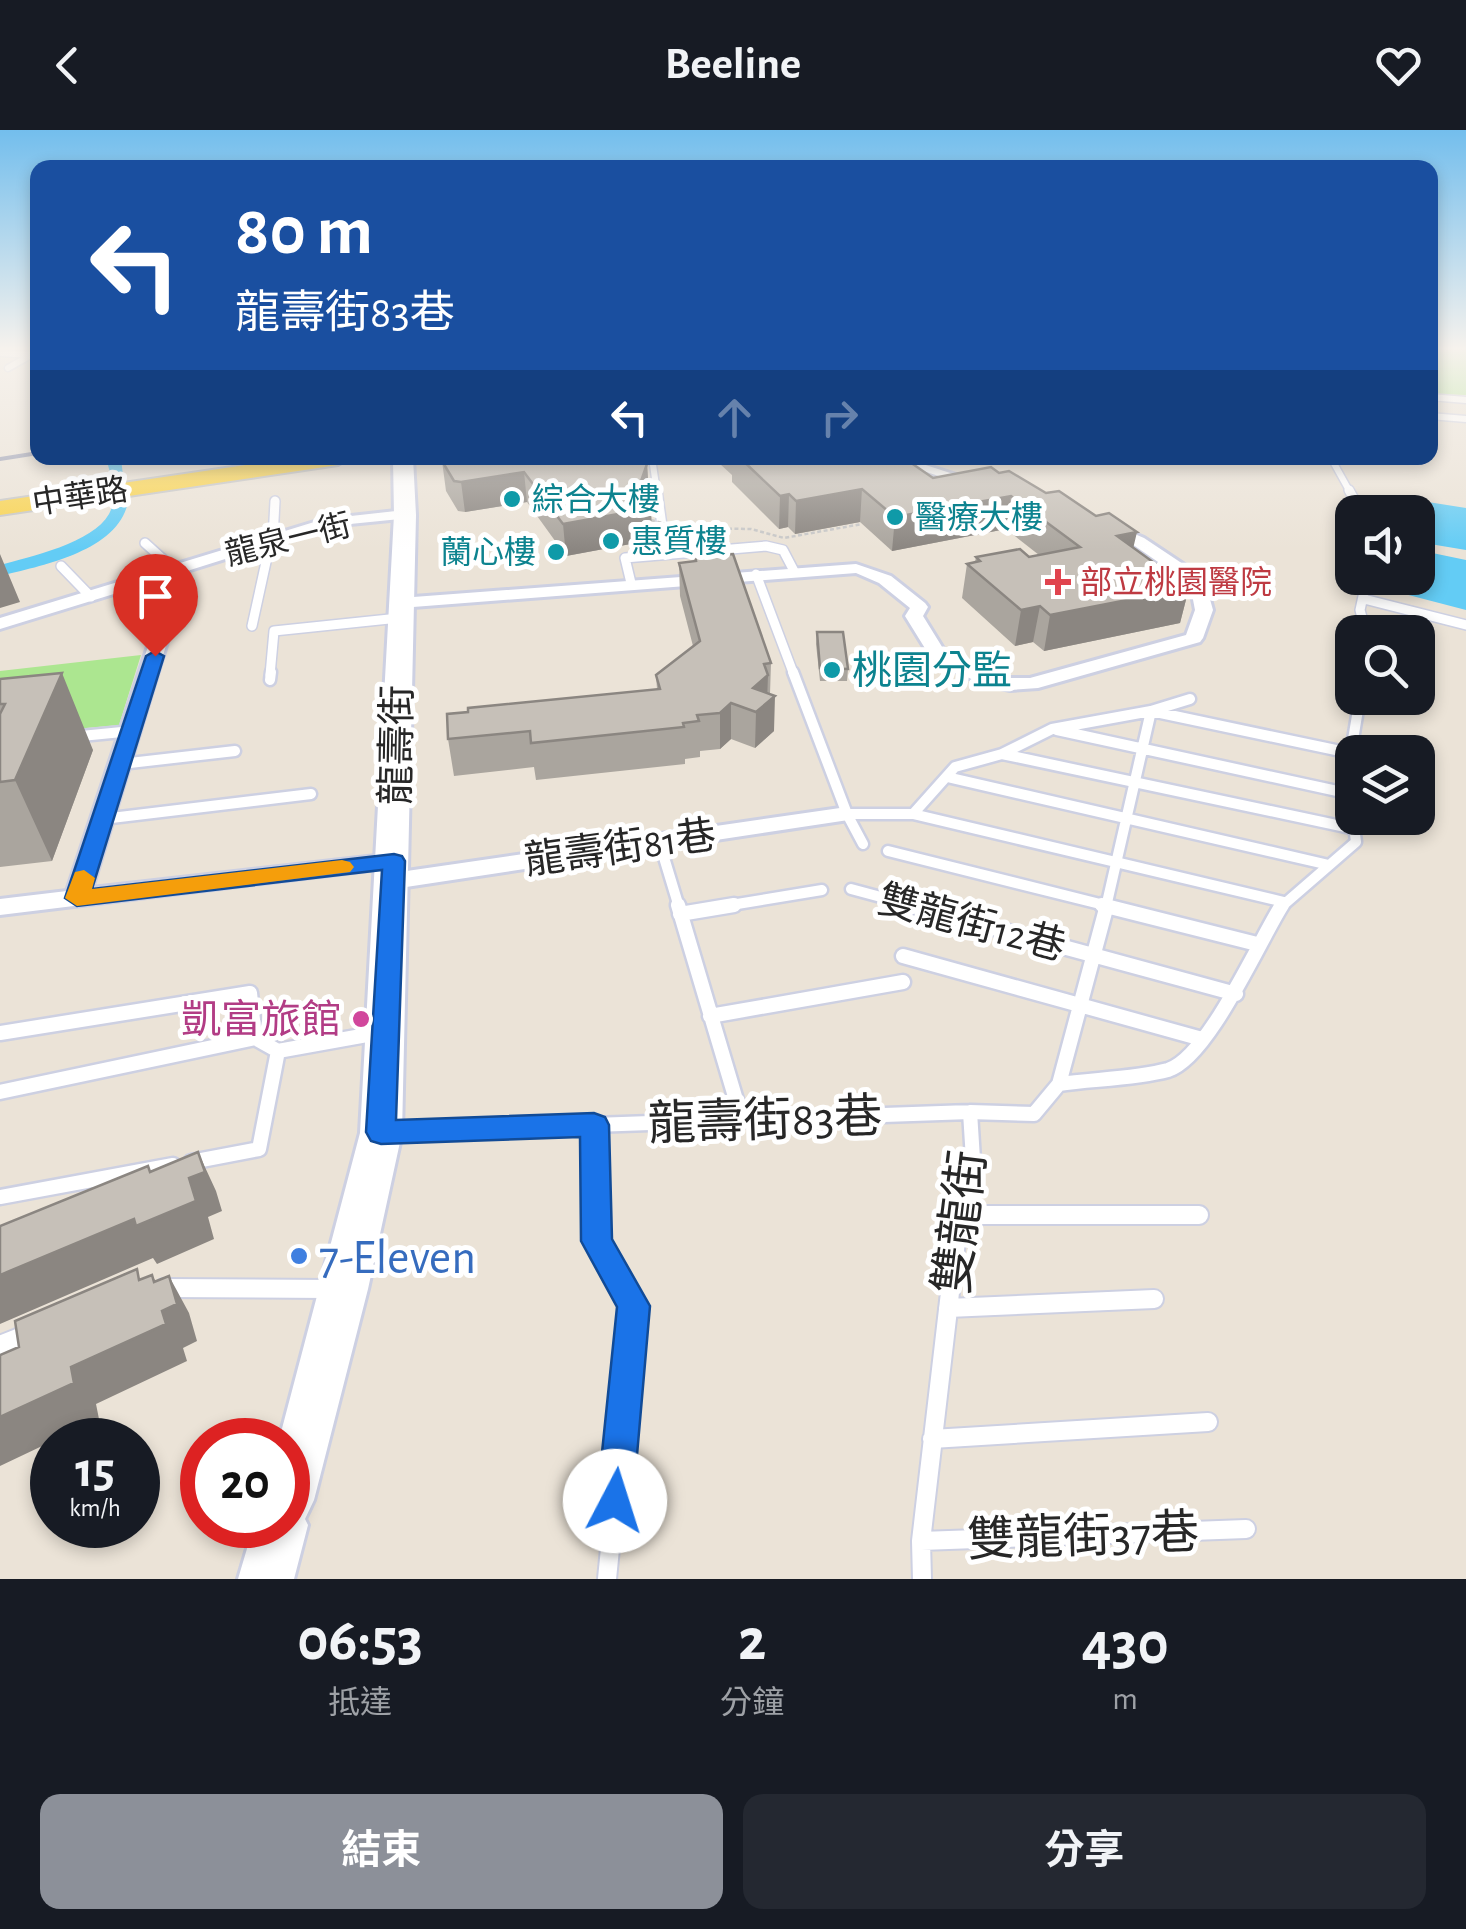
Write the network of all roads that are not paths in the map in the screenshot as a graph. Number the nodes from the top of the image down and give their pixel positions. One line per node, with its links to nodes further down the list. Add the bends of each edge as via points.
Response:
1 (1438, 417): 2 (lane)
2 (1466, 419)
3 (215, 465): 11 (main road, 中華路)
4 (312, 465): 13 (main road, 中華路)
5 (403, 465): 14 (street, 龍壽街)
6 (653, 465): 19 (lane)
7 (914, 465): 9 (street)
8 (1335, 465): 10 (lane)
9 (1000, 491)
10 (1352, 495)
11 (0, 496)
12 (276, 501): 16 (lane)
13 (0, 508)
14 (406, 516): 16 (street, 龍泉一街, via 329,522); 28 (street, 龍壽街)
15 (1095, 523): 22 (street, via 1138,541 1198,582 1204,610 1194,638 1031,684 1010,684 938,654 914,616 919,607 867,568)
16 (273, 539): 18 (street, 龍泉一街)
17 (145, 543): 21 (lane)
18 (250, 546): 21 (street, 龍泉一街); 32 (lane, via 266,562)
19 (666, 554): 22 (lane, via 766,546 783,550); 24 (lane, via 625,558)
20 (61, 566): 26 (lane)
21 (175, 570): 26 (street, 龍泉一街); 37 (street, via 178,580)
22 (794, 571): 23 (street)
23 (756, 574): 24 (street); 48 (lane)
24 (631, 583): 28 (street)
25 (1365, 595): 27 (lane)
26 (91, 597): 30 (street, 龍泉一街)
27 (1364, 599): 29 (lane); 31 (lane)
28 (400, 610): 33 (lane, via 274,631); 59 (street, 龍壽街)
29 (1361, 615)
30 (0, 624)
31 (1466, 625)
32 (252, 626)
33 (270, 680)
34 (1190, 700): 35 (lane)
35 (1152, 711): 36 (lane); 39 (lane); 40 (lane)
36 (1052, 728): 39 (lane); 42 (lane)
37 (132, 731): 38 (lane); 43 (street)
38 (56, 738)
39 (1145, 750): 45 (lane); 46 (lane)
40 (1335, 750)
41 (234, 751): 43 (lane)
42 (1002, 754): 44 (lane, via 955,768); 45 (lane)
43 (121, 764): 50 (street)
44 (947, 777): 49 (lane); 51 (lane)
45 (1136, 784): 51 (lane); 52 (lane)
46 (1335, 791)
47 (311, 794): 50 (lane)
48 (847, 814): 49 (lane); 54 (street, 龍壽街81巷); 55 (lane)
49 (913, 814): 57 (lane)
50 (103, 819): 62 (street)
51 (1127, 819): 57 (lane); 58 (lane)
52 (1335, 820)
53 (1355, 835): 58 (lane, via 1356,842)
54 (659, 842): 59 (street, 龍壽街81巷); 66 (lane)
55 (863, 844)
56 (888, 851): 64 (lane)
57 (1118, 864): 63 (lane); 64 (lane)
58 (1329, 864): 63 (lane)
59 (393, 871): 62 (street, 龍壽街81巷); 74 (street, 龍壽街)
60 (852, 889): 69 (lane, 雙龍街12巷)
61 (822, 890): 66 (lane)
62 (77, 898): 65 (street, 龍壽街81巷)
63 (1284, 902): 67 (lane)
64 (1105, 906): 67 (lane); 69 (lane)
65 (0, 908)
66 (680, 914): 73 (lane)
67 (1256, 944): 71 (lane)
68 (903, 956): 72 (lane)
69 (1092, 956): 71 (lane, 雙龍街12巷); 72 (lane)
70 (903, 982): 73 (lane)
71 (1236, 994): 77 (lane)
72 (1079, 1005): 77 (lane); 79 (lane)
73 (710, 1016): 82 (lane)
74 (387, 1031): 78 (lane); 84 (street, 龍壽街)
75 (0, 1033): 76 (lane, via 250,994)
76 (254, 1038): 78 (lane); 80 (lane)
77 (1202, 1039): 79 (lane, via 1172,1069)
78 (278, 1051): 85 (lane, via 259,1149)
79 (1059, 1084): 81 (lane, 雙龍街, via 1034,1114)
80 (0, 1092)
81 (970, 1112): 82 (lane, 龍壽街83巷); 86 (lane, 雙龍街, via 974,1176)
82 (742, 1120): 83 (lane, 龍壽街83巷)
83 (594, 1125): 84 (lane, 龍壽街83巷); 101 (lane, via 596,1241 634,1306)
84 (381, 1132): 89 (street, 龍壽街)
85 (0, 1197)
86 (963, 1215): 87 (lane); 91 (lane, 雙龍街)
87 (1199, 1215)
88 (137, 1288): 89 (lane)
89 (345, 1289): 94 (street, 龍壽街)
90 (1154, 1299): 91 (lane)
91 (948, 1308): 96 (lane, 雙龍街)
92 (51, 1324): 93 (lane)
93 (0, 1346)
94 (310, 1419)
95 (1208, 1422): 96 (lane)
96 (932, 1439): 98 (lane, 雙龍街)
97 (1246, 1529): 98 (lane, 雙龍街37巷)
98 (921, 1541): 102 (lane, 雙龍街)
99 (275, 1548): 100 (street)
100 (266, 1579)
101 (608, 1579)
102 (922, 1579)

